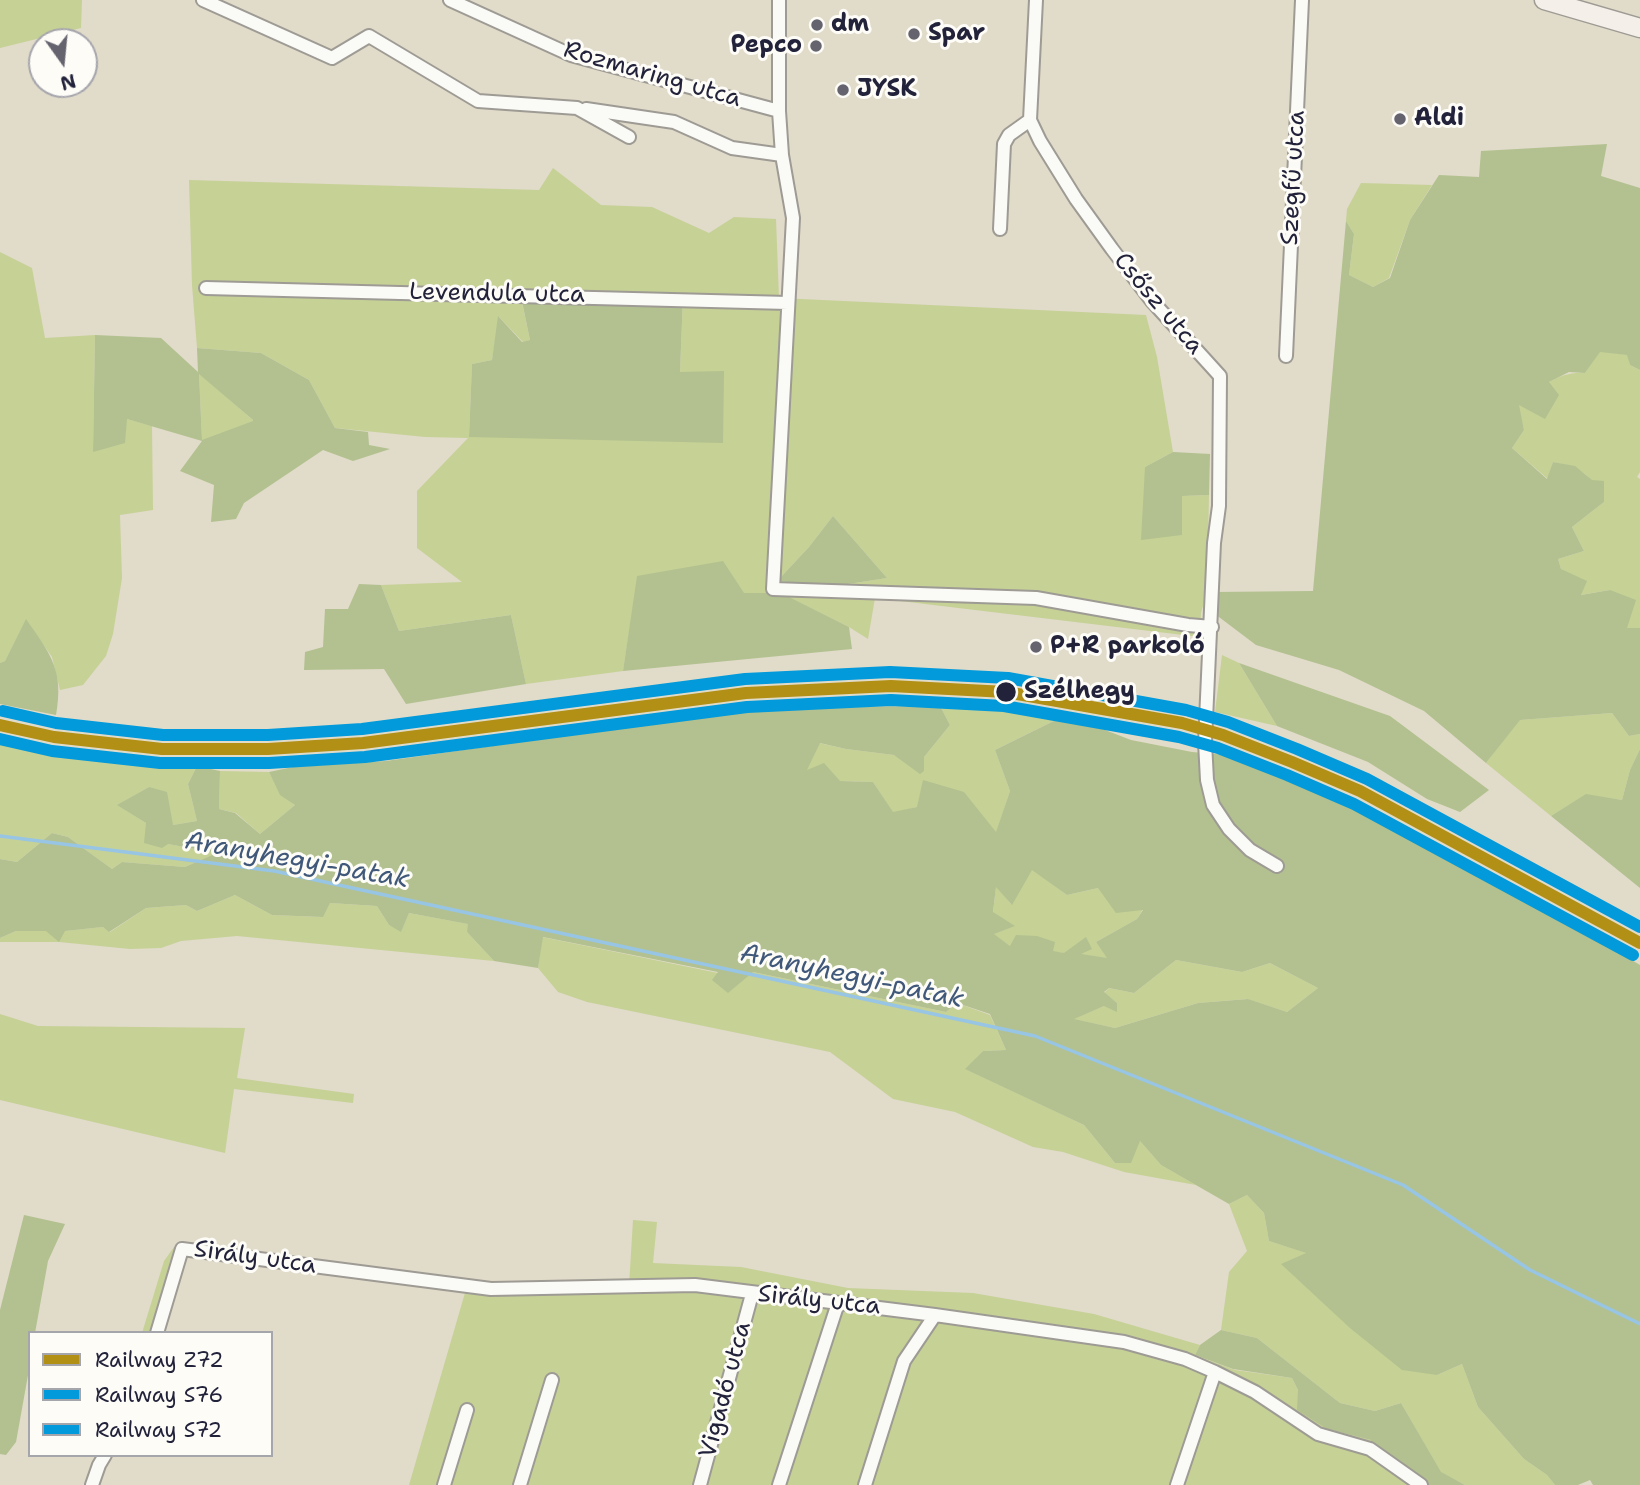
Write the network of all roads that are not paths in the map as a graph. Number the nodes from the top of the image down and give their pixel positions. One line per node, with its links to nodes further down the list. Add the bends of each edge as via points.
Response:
1 (203, 0): 8 (street, Rozmaring utca, via 332,58 369,36 478,100)
2 (450, 0): 9 (street, Rozmaring utca, via 571,55)
3 (779, 0): 9 (street)
4 (1036, 0): 10 (street)
5 (1302, 0): 16 (street, Szegfű utca)
6 (1544, 0): 7 (main road)
7 (1640, 28)
8 (577, 108): 11 (street, Rozmaring utca); 12 (street, Rozmaring utca, via 674,122 732,148)
9 (779, 111): 12 (street)
10 (1030, 120): 13 (street, via 1004,144); 17 (street, Csősz utca, via 1076,199 1151,300 1220,376)
11 (629, 137)
12 (782, 155): 15 (street, via 793,218)
13 (1000, 229)
14 (206, 288): 15 (street, Levendula utca)
15 (788, 303): 17 (street, via 773,589 1036,598)
16 (1286, 356)
17 (1212, 627): 18 (street, Csősz utca, via 1205,742 1209,793 1229,829 1250,850)
18 (1277, 866)
19 (752, 1294): 20 (street, Sirály utca); 22 (street, Sirály utca, via 695,1285 491,1289 182,1248); 30 (street, Vigadó utca)
20 (838, 1303): 21 (street, Sirály utca); 31 (street)
21 (935, 1315): 23 (street, Sirály utca, via 1124,1342); 32 (street, via 904,1361)
22 (158, 1331)
23 (1215, 1371): 33 (street); 34 (street, Sirály utca, via 1318,1434 1370,1449)
24 (552, 1380): 29 (street)
25 (467, 1410): 28 (street)
26 (104, 1457): 27 (street)
27 (92, 1485)
28 (444, 1485)
29 (520, 1485)
30 (700, 1485)
31 (779, 1485)
32 (865, 1485)
33 (1177, 1485)
34 (1421, 1485)

